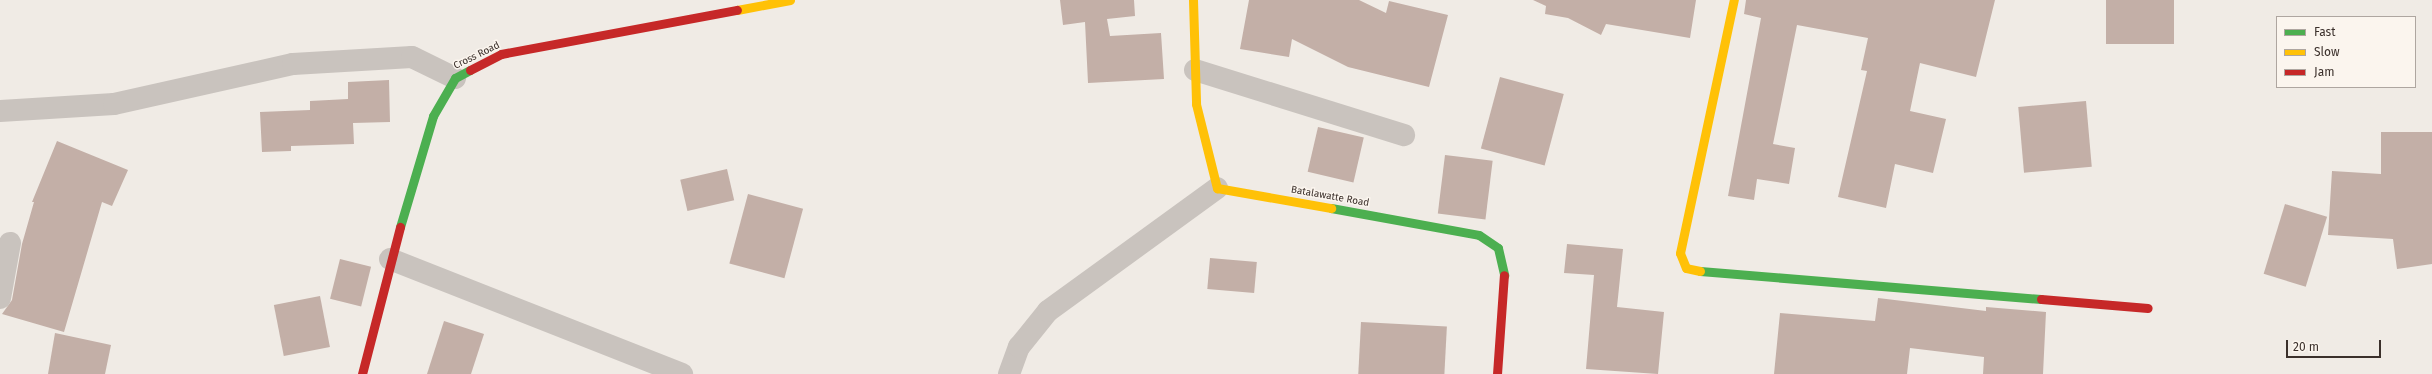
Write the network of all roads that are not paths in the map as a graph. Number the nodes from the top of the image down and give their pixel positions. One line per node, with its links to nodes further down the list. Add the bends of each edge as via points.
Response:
1 (790, 0): 5 (street, Cross Road, via 501,54)
2 (1193, 0): 4 (street)
3 (1734, 0): 12 (street, via 1680,253 1686,268 1703,272)
4 (1195, 70): 7 (street); 8 (street, via 1196,104)
5 (455, 78): 6 (street, via 412,57 293,64 114,104); 10 (street, Cross Road, via 433,116)
6 (0, 111)
7 (1404, 135)
8 (1217, 188): 15 (street, via 1048,311 1018,347); 16 (street, Batalawatte Road, via 1479,235 1498,248 1505,277)
9 (10, 243): 11 (street)
10 (390, 259): 13 (street, Cross Road); 14 (street)
11 (0, 298)
12 (2148, 308)
13 (362, 374)
14 (682, 374)
15 (1009, 374)
16 (1497, 374)

